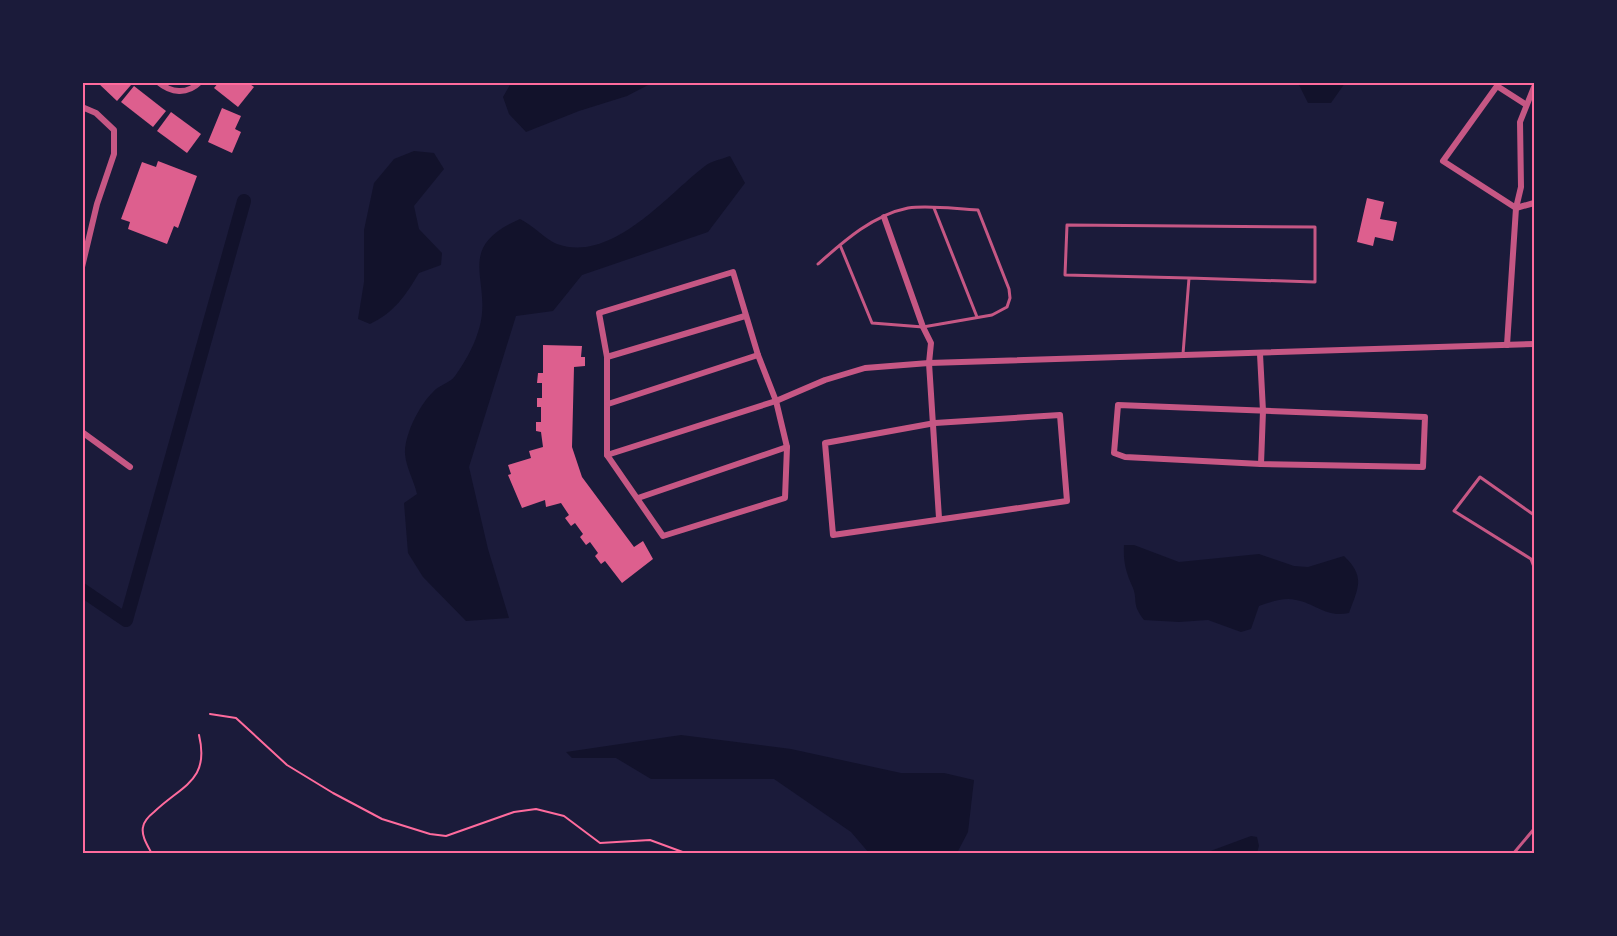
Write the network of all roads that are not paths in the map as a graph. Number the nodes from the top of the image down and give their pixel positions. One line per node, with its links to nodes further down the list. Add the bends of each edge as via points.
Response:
1 (158, 82): 2 (street, via 168,91 184,91)
2 (200, 82)
3 (1497, 85): 5 (street); 9 (street, via 1443,161)
4 (1534, 87): 5 (street)
5 (1525, 104): 9 (street, via 1520,122 1521,187)
6 (82, 106): 13 (street, via 114,130 114,154)
7 (1534, 203): 9 (street)
8 (934, 208): 10 (lane, via 908,208); 16 (lane); 16 (lane, via 978,210 1010,298 1006,307)
9 (1516, 208): 19 (street)
10 (884, 217): 11 (lane); 17 (street)
11 (840, 245): 12 (lane); 17 (lane, via 872,323)
12 (818, 264)
13 (82, 267)
14 (1189, 278): 14 (lane, via 1315,282 1315,227 1067,225 1065,275); 22 (lane)
15 (745, 316): 21 (street); 23 (street); 23 (street, via 733,272 599,313)
16 (977, 317): 17 (lane)
17 (922, 327): 24 (street, via 931,344)
18 (1534, 344): 19 (street)
19 (1507, 345): 20 (street)
20 (1260, 354): 22 (street); 27 (street)
21 (758, 355): 25 (street); 26 (street)
22 (1182, 356): 24 (street)
23 (607, 357): 26 (street)
24 (929, 363): 25 (street, via 866,368); 28 (street)
25 (776, 401): 30 (street); 31 (street)
26 (608, 404): 31 (street)
27 (1263, 411): 32 (street); 32 (street, via 1118,405 1114,453 1125,458); 32 (street, via 1425,417 1423,467)
28 (935, 423): 36 (street); 36 (street, via 825,443 832,535); 36 (street, via 1060,415 1067,501)
29 (82, 432): 33 (street)
30 (787, 447): 34 (street); 34 (street, via 785,498 663,536)
31 (607, 455): 34 (street)
32 (1261, 464)
33 (130, 467)
34 (638, 498)
35 (1534, 515): 37 (lane, via 1480,477 1454,511)
36 (939, 518)
37 (1533, 558): 38 (lane)
38 (1534, 567)
39 (1534, 829): 40 (lane)
40 (1513, 854)

